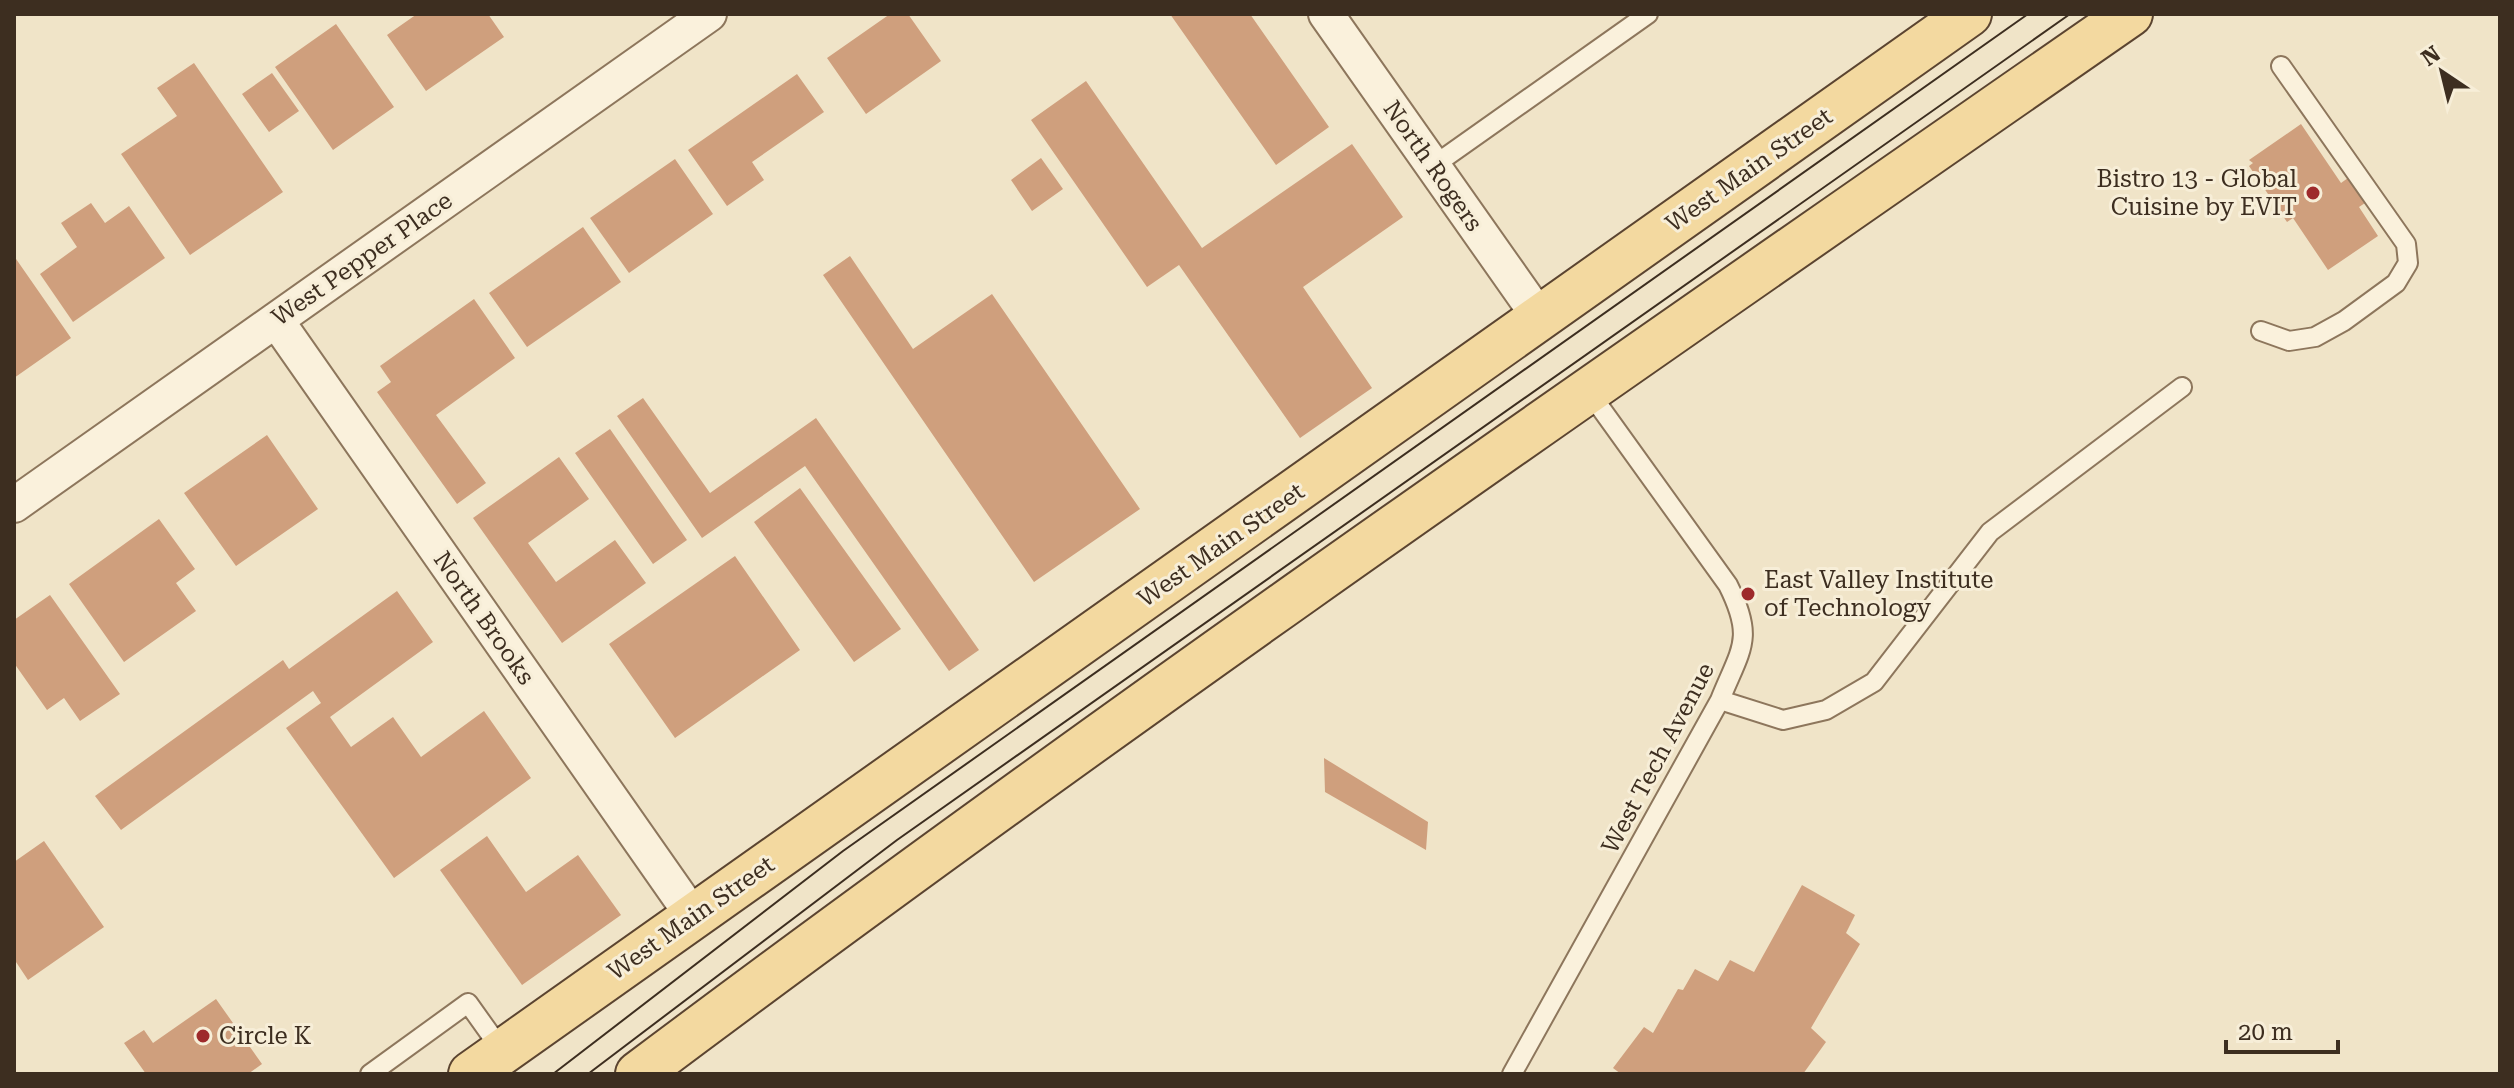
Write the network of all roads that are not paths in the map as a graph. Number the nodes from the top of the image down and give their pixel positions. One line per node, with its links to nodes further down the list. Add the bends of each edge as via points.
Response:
1 (709, 14): 9 (street, West Pepper Place)
2 (1326, 14): 7 (street, North Rogers)
3 (1648, 14): 7 (lane)
4 (1969, 14): 8 (main road, West Main Street)
5 (2130, 14): 12 (main road)
6 (2281, 66): 10 (lane, via 2406,244 2408,263 2396,283 2315,337 2289,341)
7 (1433, 166): 8 (street, North Rogers)
8 (1540, 318): 15 (main road, West Main Street)
9 (276, 320): 13 (street, West Pepper Place); 15 (street, North Brooks)
10 (2261, 331)
11 (2182, 387): 14 (lane, via 1990,532 1874,682 1826,710 1783,720)
12 (1587, 389): 14 (lane, West Tech Avenue, via 1728,585 1741,612 1745,637); 18 (main road, via 936,853)
13 (14, 505)
14 (1720, 700): 19 (lane, West Tech Avenue)
15 (693, 916): 16 (main road, West Main Street)
16 (487, 1063): 17 (lane, via 468,1003)
17 (370, 1074)
18 (638, 1074)
19 (1512, 1074)

